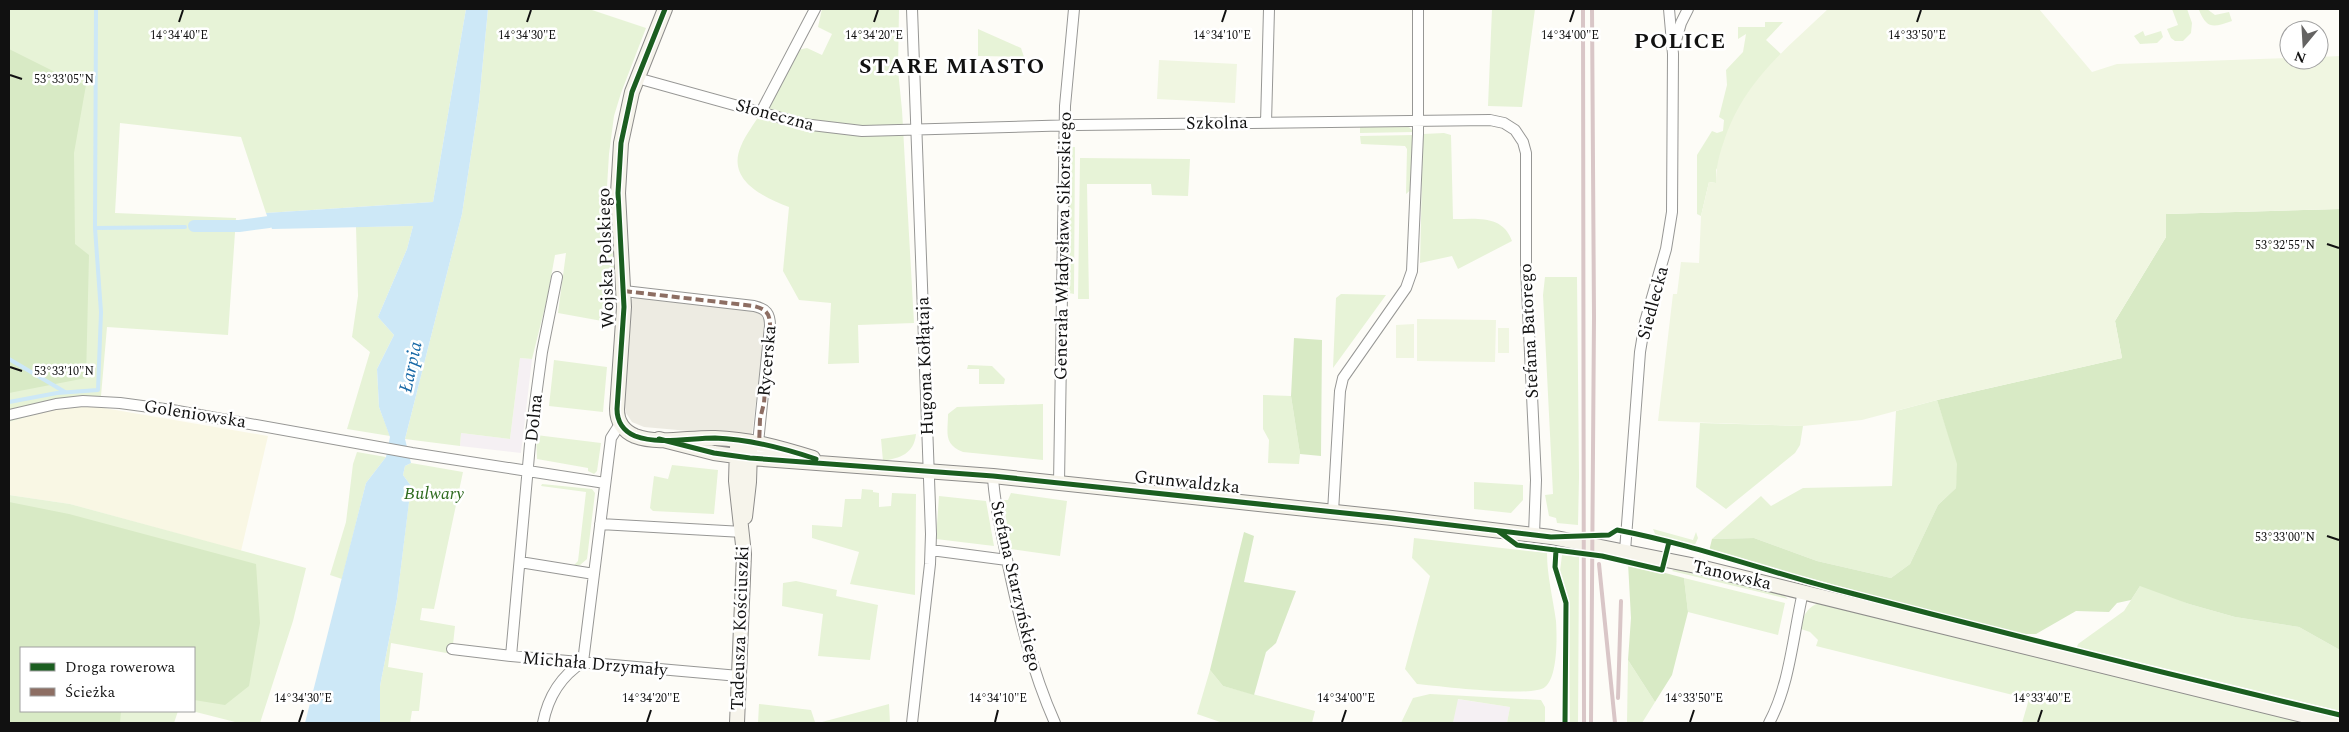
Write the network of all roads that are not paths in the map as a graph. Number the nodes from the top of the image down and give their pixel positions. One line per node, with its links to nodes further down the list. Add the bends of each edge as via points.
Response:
1 (665, 9): 10 (main road, Wojska Polskiego)
2 (815, 9): 11 (street)
3 (912, 9): 15 (street, Hugona Kołłątaja)
4 (1074, 9): 14 (street, Generała Władysława Sikorskiego)
5 (1269, 9): 13 (street)
6 (1418, 9): 12 (street)
7 (1669, 9): 9 (street, Siedlecka)
8 (1688, 9): 9 (street, Siedlecka)
9 (1673, 54): 38 (street, Siedlecka, via 1671,222 1664,261 1642,338)
10 (637, 78): 11 (street, Słoneczna); 18 (main road, Wojska Polskiego, via 624,119 618,177)
11 (761, 112): 15 (street, Słoneczna, via 839,130)
12 (1418, 120): 13 (street, Szkolna); 16 (street, Szkolna, via 1496,121); 33 (street, via 1412,270 1406,288 1343,378)
13 (1266, 122): 14 (street, Szkolna)
14 (1064, 126): 15 (street, Szkolna); 32 (street, Generała Władysława Sikorskiego)
15 (916, 128): 28 (street, Hugona Kołłątaja)
16 (1515, 130): 36 (street, Stefana Batorego, via 1526,155 1526,268 1536,480)
17 (557, 276): 29 (street, Dolna, via 542,352)
18 (624, 291): 20 (main road, Wojska Polskiego, via 617,409); 23 (street, Rycerska, via 754,306 767,312 770,326)
19 (9, 415): 29 (street, Goleniowska, via 83,401 120,403)
20 (620, 424): 21 (main road, Grunwaldzka, via 635,436); 31 (street, Wojska Polskiego, via 611,438)
21 (659, 439): 22 (main road, Grunwaldzka); 24 (main road, Grunwaldzka)
22 (743, 441): 23 (main road, Grunwaldzka); 24 (main road); 25 (main road, Tadeusza Kościuszki, via 749,448)
23 (758, 443): 26 (street); 27 (main road, Grunwaldzka)
24 (735, 457): 25 (main road, Grunwaldzka); 35 (main road, Tadeusza Kościuszki)
25 (750, 458): 26 (main road, Grunwaldzka); 35 (main road, Tadeusza Kościuszki)
26 (773, 461): 27 (main road, Grunwaldzka)
27 (836, 465): 28 (main road, Grunwaldzka)
28 (929, 471): 30 (main road, Grunwaldzka); 37 (street, Hugona Kołłątaja)
29 (529, 472): 31 (street); 40 (street, Dolna)
30 (993, 476): 32 (main road, Grunwaldzka); 39 (street, Stefana Starzyńskiego)
31 (606, 483): 34 (street, Wojska Polskiego)
32 (1059, 483): 33 (main road, Grunwaldzka)
33 (1334, 512): 36 (main road, Grunwaldzka)
34 (600, 524): 35 (street); 41 (street, Wojska Polskiego)
35 (743, 532): 46 (main road, Tadeusza Kościuszki)
36 (1534, 535): 38 (main road, Tanowska)
37 (931, 550): 39 (street); 49 (street, Hugona Kołłątaja)
38 (1625, 551): 42 (main road, Tanowska)
39 (1007, 560): 50 (street, Stefana Starzyńskiego, via 1031,662)
40 (520, 562): 41 (street); 44 (street, Dolna)
41 (594, 574): 45 (street, Wojska Polskiego)
42 (1803, 592): 51 (street, via 1785,678); 52 (main road, Tanowska)
43 (452, 649): 44 (street, Michała Drzymały)
44 (510, 656): 45 (street, Michała Drzymały)
45 (584, 662): 46 (street, Michała Drzymały); 47 (street, via 570,671 555,692 546,706)
46 (739, 676): 48 (main road, Tadeusza Kościuszki)
47 (543, 723)
48 (737, 723)
49 (912, 723)
50 (1055, 723)
51 (1768, 723)
52 (2335, 723)

